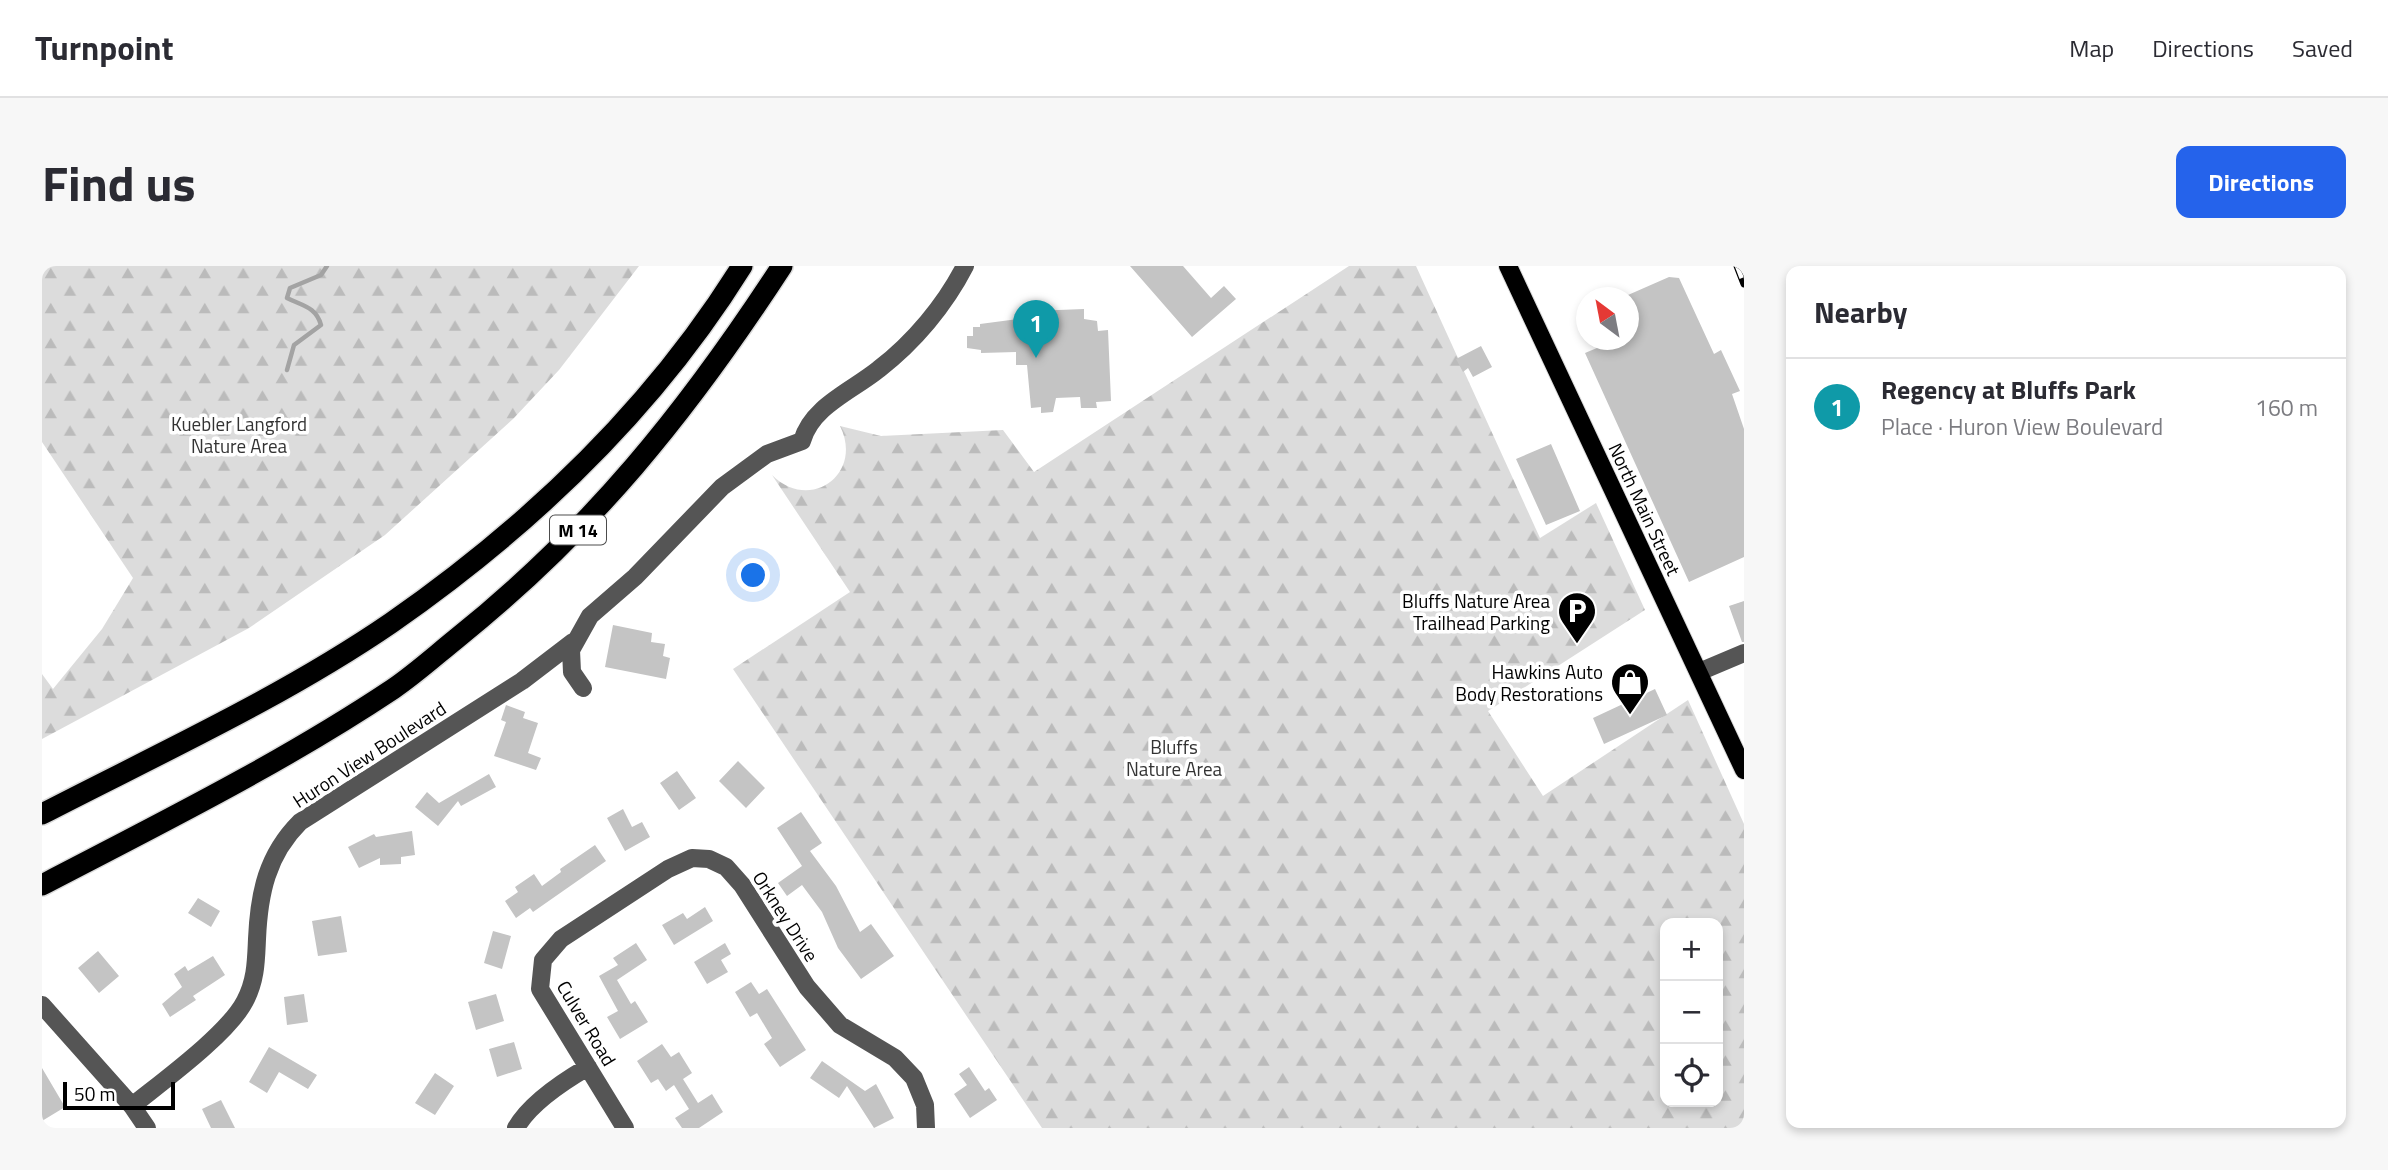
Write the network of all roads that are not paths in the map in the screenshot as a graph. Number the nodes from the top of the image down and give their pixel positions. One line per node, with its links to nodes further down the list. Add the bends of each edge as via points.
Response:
1 (742, 266): 10 (highway, M 14, via 627,417 571,479 493,546 390,624 262,700)
2 (782, 266): 11 (highway, M 14, via 664,435 585,523 498,606 395,688 247,777)
3 (965, 266): 5 (street, Huron View Boulevard, via 944,300 905,346 808,423 802,441 767,454 723,487 590,616)
4 (1508, 266): 7 (main road, North Main Street)
5 (573, 642): 8 (street, via 570,663); 15 (street, Huron View Boulevard, via 522,681 300,822 283,839 263,886 255,977 244,1003 219,1031)
6 (1744, 653): 7 (street)
7 (1699, 673): 9 (main road, North Main Street)
8 (583, 688)
9 (1744, 770)
10 (42, 814)
11 (42, 885)
12 (561, 939): 14 (street, Culver Road, via 543,960 540,989); 19 (street, Orkney Drive, via 692,858 726,867 807,987 840,1025 895,1058 914,1078 925,1105)
13 (42, 1005): 15 (street)
14 (588, 1067): 17 (street, via 568,1079); 18 (street, Culver Road)
15 (132, 1106): 16 (street)
16 (147, 1128)
17 (516, 1128)
18 (625, 1128)
19 (926, 1128)

